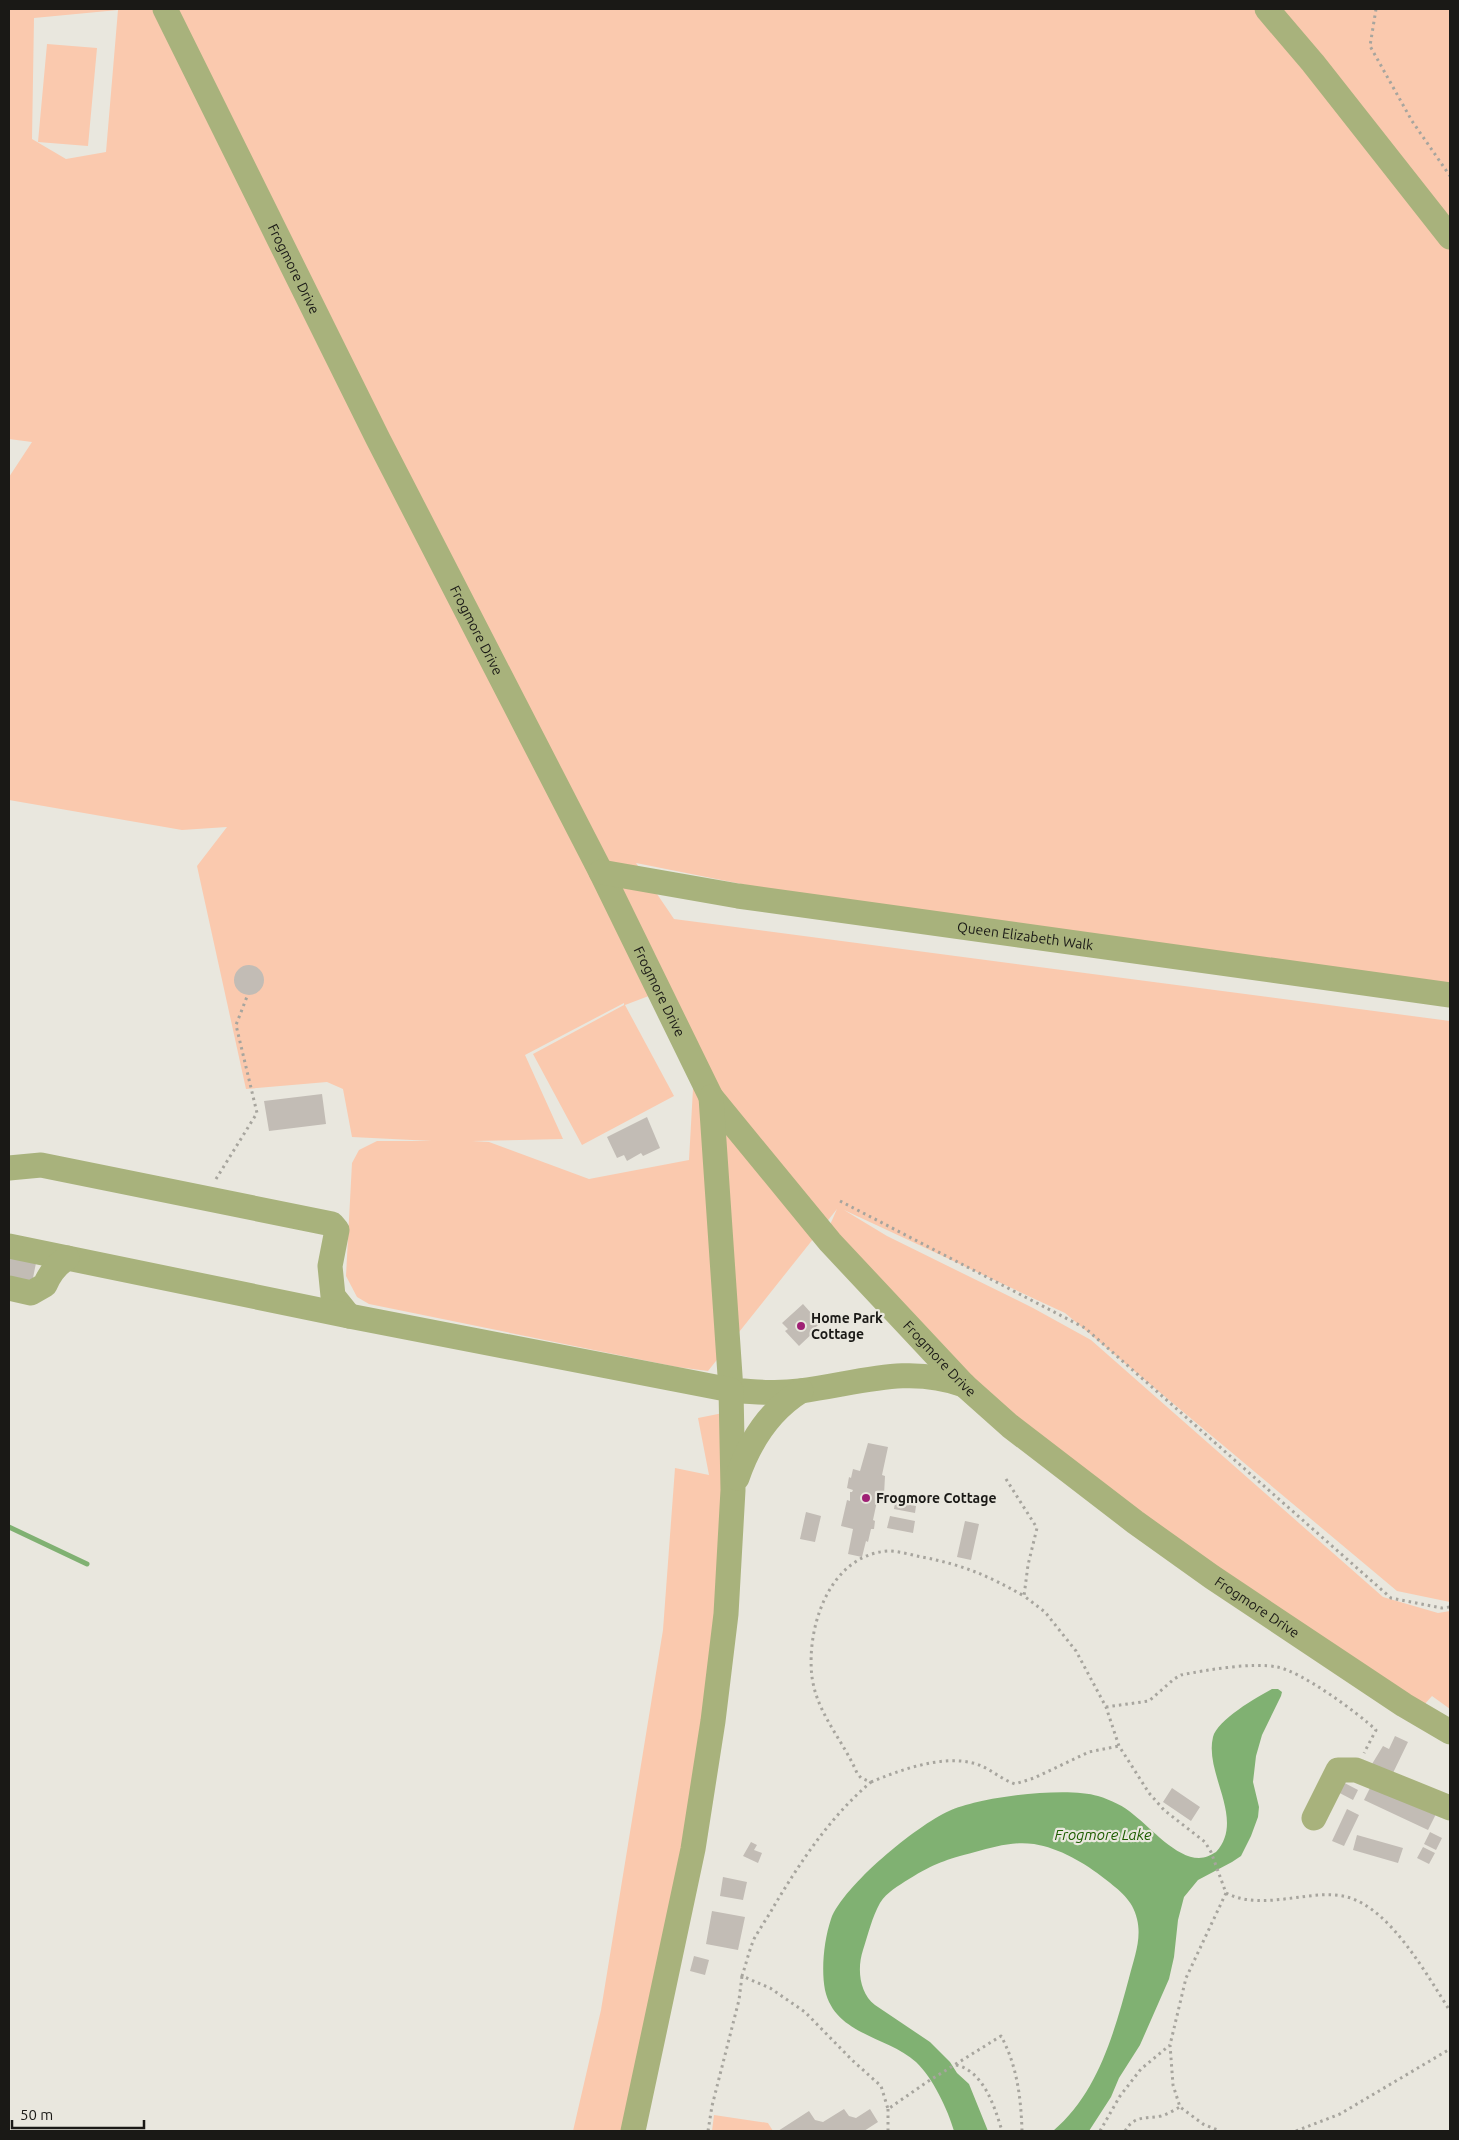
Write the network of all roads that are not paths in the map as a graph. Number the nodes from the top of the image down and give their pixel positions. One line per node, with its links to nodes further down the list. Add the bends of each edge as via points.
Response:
1 (165, 9): 4 (lane, Frogmore Drive, via 373,430)
2 (1267, 9): 3 (lane)
3 (1450, 237)
4 (601, 872): 5 (lane, Queen Elizabeth Walk, via 738,896); 6 (lane, Frogmore Drive)
5 (1450, 995)
6 (711, 1097): 12 (lane, Frogmore Drive, via 830,1242); 13 (lane)
7 (9, 1168): 11 (lane, via 41,1165 332,1224 337,1230 330,1266 333,1296)
8 (9, 1246): 9 (lane)
9 (67, 1258): 10 (lane, via 58,1264 45,1285 31,1292); 11 (lane)
10 (9, 1288)
11 (349, 1316): 13 (lane)
12 (964, 1386): 14 (lane, via 943,1378 883,1377); 16 (lane, Frogmore Drive, via 1040,1450 1212,1578)
13 (731, 1390): 14 (lane); 15 (lane)
14 (801, 1391): 15 (lane, via 779,1407 763,1427 744,1457)
15 (733, 1490): 19 (lane, via 726,1614 693,1850)
16 (1450, 1732)
17 (1448, 1804): 18 (lane, via 1356,1770 1338,1770)
18 (1314, 1818)
19 (633, 2131)

